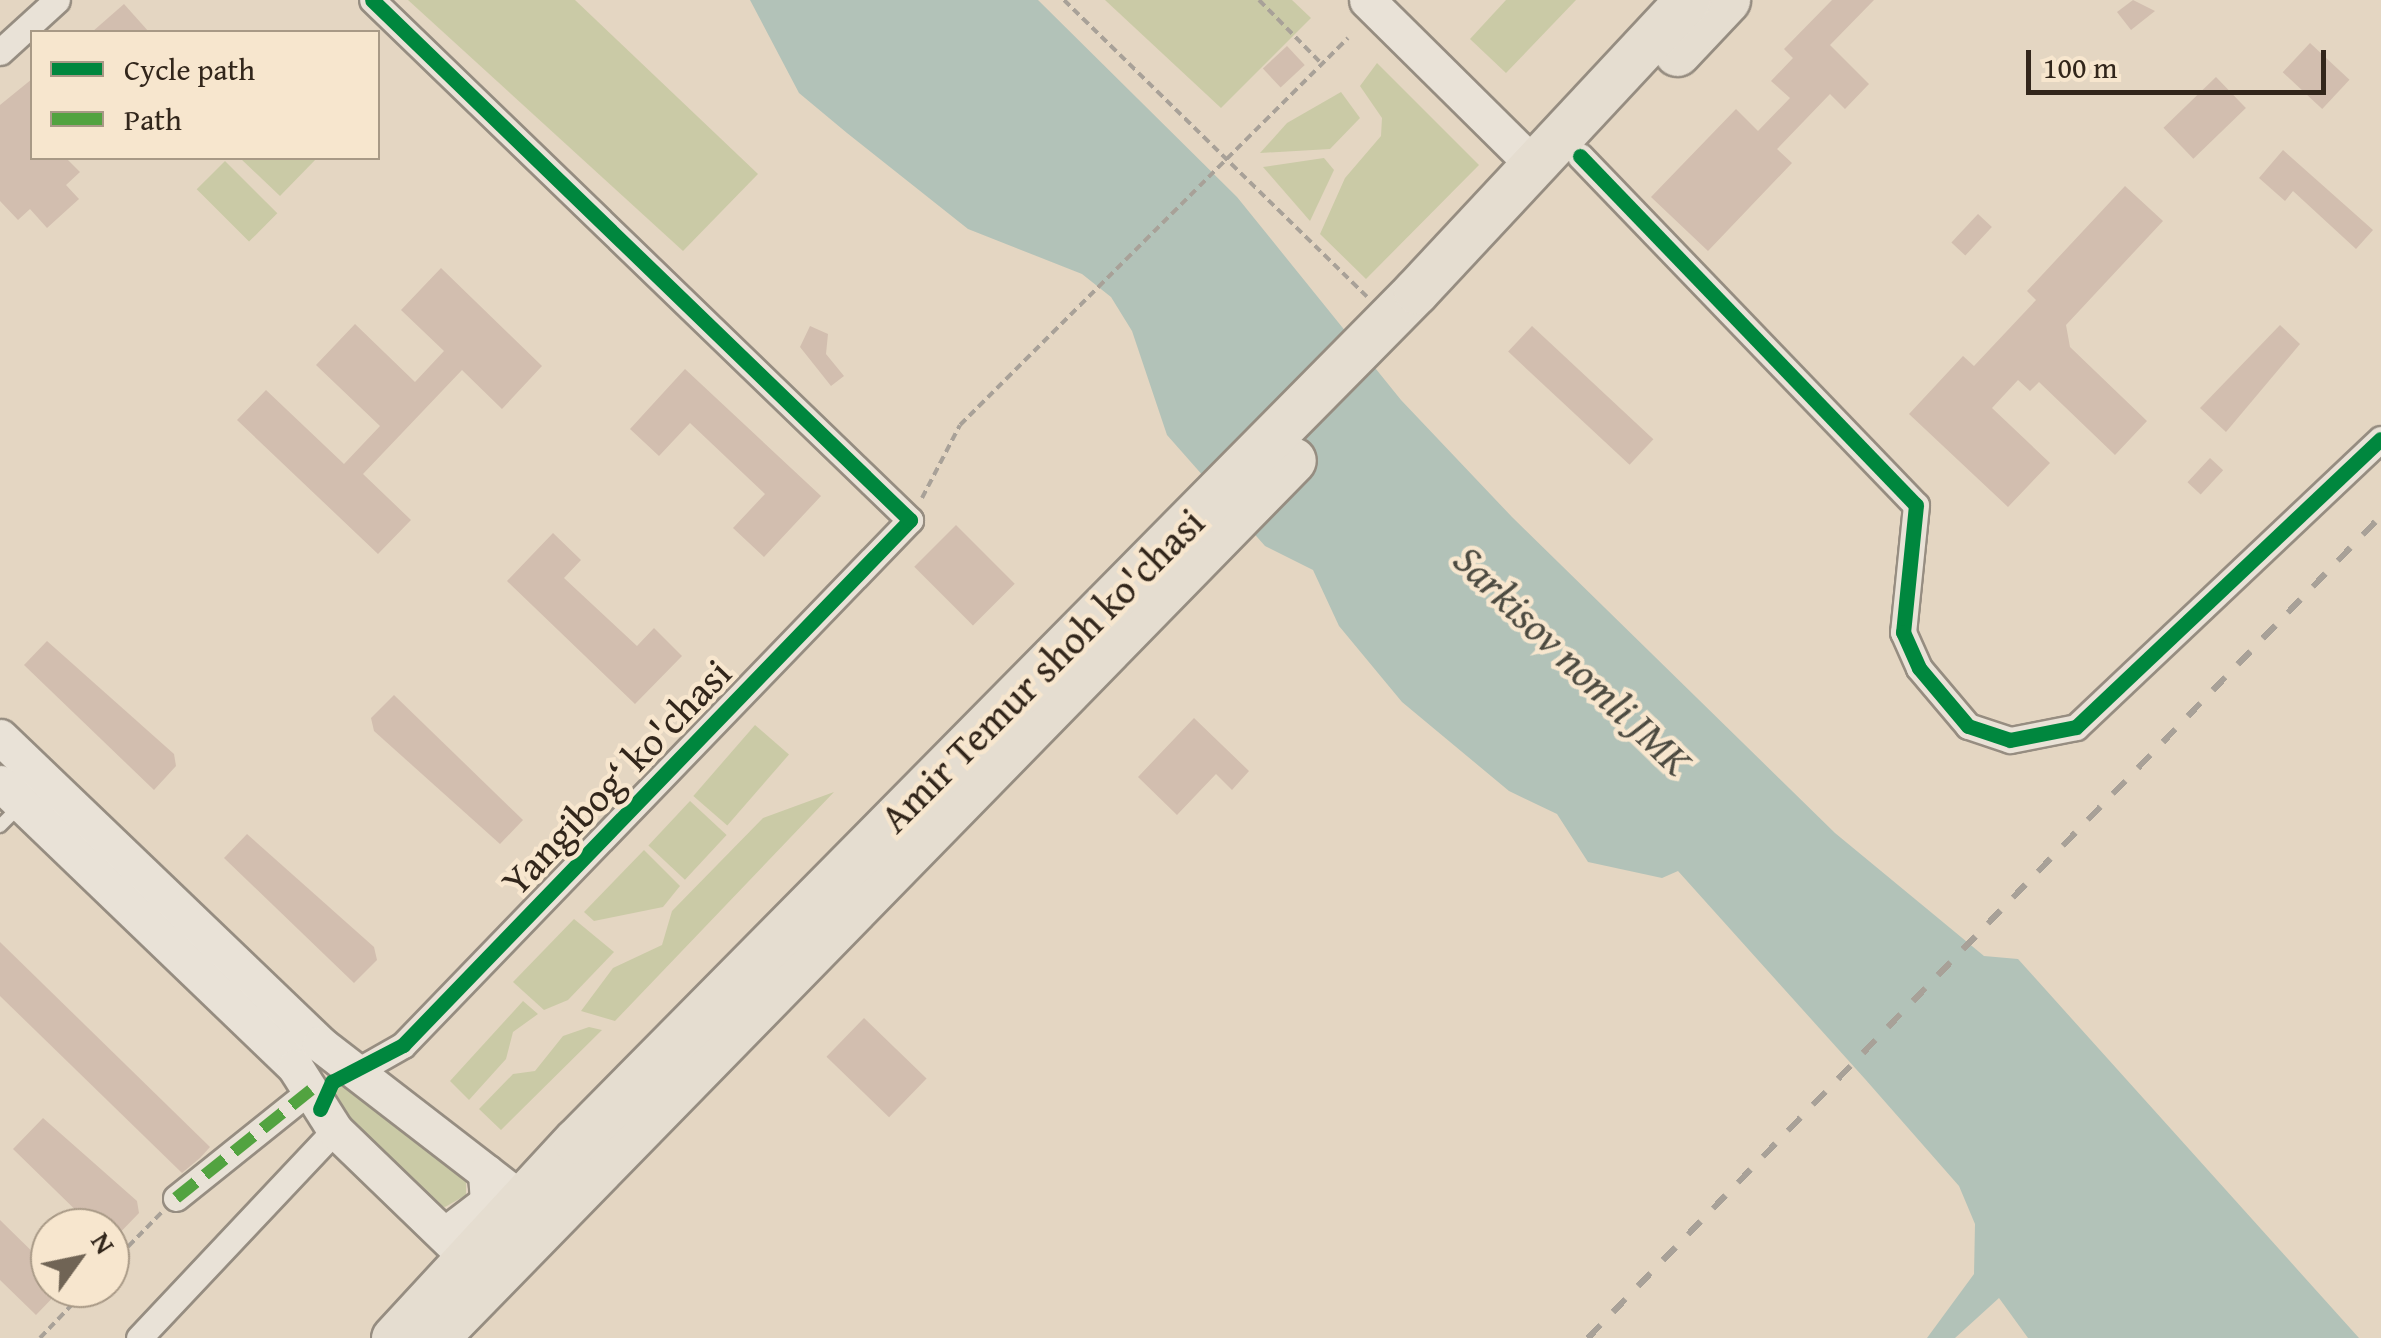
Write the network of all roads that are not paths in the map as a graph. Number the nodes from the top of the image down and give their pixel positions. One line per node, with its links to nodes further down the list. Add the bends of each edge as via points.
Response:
1 (57, 0): 6 (street)
2 (372, 0): 13 (street, Yangibog‘ ko'chasi, via 910,520 403,1045)
3 (1368, 0): 8 (street)
4 (1687, 0): 8 (highway, Amir Temur shoh ko'chasi)
5 (1727, 0): 7 (highway, Amir Temur shoh ko'chasi)
6 (0, 52)
7 (1580, 156): 9 (highway, Amir Temur shoh ko'chasi); 10 (street, via 1916,505 1903,632 1919,668 1968,726 2010,740 2076,727)
8 (1533, 164): 9 (highway, Amir Temur shoh ko'chasi)
9 (1412, 296): 17 (highway, Amir Temur shoh ko'chasi, via 1186,547)
10 (2381, 439)
11 (0, 737): 13 (street, via 320,1044)
12 (7, 804): 14 (street)
13 (361, 1069): 14 (street, via 332,1082); 15 (street)
14 (322, 1110): 16 (street); 18 (street); 19 (street)
15 (486, 1172): 17 (street); 18 (street, via 488,1202)
16 (176, 1198)
17 (535, 1210): 18 (highway, Amir Temur shoh ko'chasi)
18 (468, 1258): 20 (highway, Amir Temur shoh ko'chasi); 21 (highway, Amir Temur shoh ko'chasi)
19 (140, 1338)
20 (394, 1338)
21 (435, 1338)

